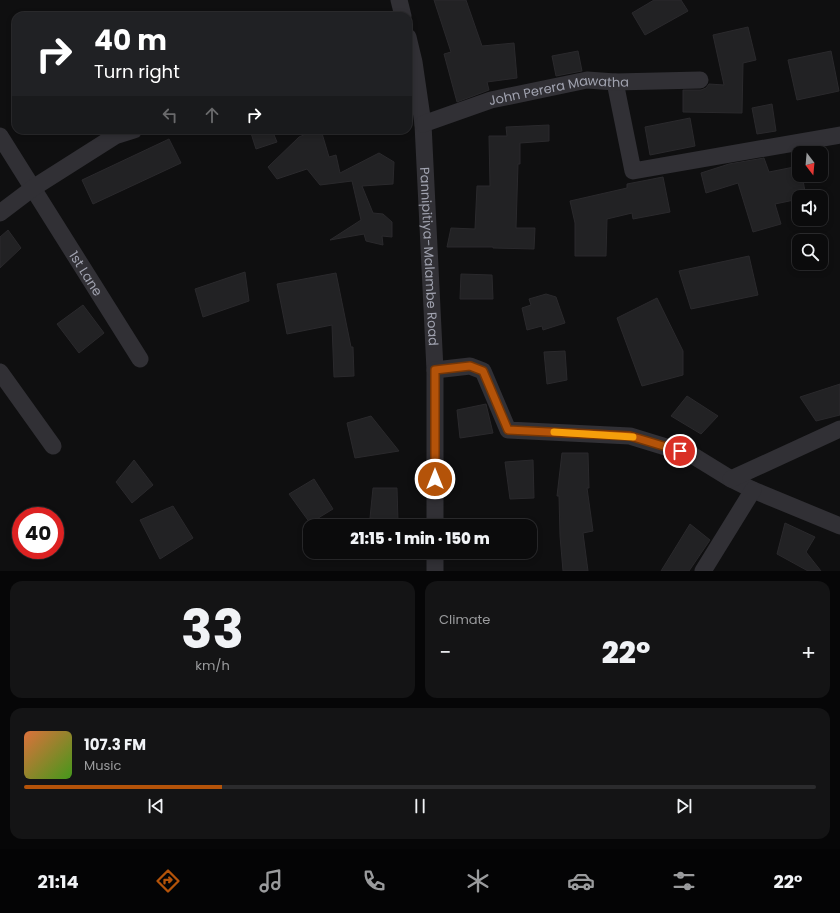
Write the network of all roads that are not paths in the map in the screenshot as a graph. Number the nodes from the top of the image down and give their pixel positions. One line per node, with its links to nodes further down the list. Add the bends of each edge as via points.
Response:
1 (398, 0): 2 (street)
2 (402, 12)
3 (412, 68): 6 (street, Pannipitiya-Malambe Road)
4 (700, 80): 5 (street, John Perera Mawatha)
5 (616, 82): 6 (street, John Perera Mawatha, via 587,80 491,100); 8 (street, via 633,171)
6 (423, 124): 13 (street, Pannipitiya-Malambe Road)
7 (121, 134): 10 (street)
8 (840, 135)
9 (0, 136): 10 (street, 1st Lane)
10 (33, 188): 11 (street); 12 (street, 1st Lane)
11 (0, 213)
12 (140, 359)
13 (435, 370): 17 (street, via 470,366 483,371 508,430 630,436 692,455); 19 (street, Pannipitiya-Malambe Road)
14 (0, 372): 16 (street)
15 (840, 429): 17 (street)
16 (53, 446)
17 (731, 479): 18 (street)
18 (753, 490): 20 (street); 23 (street)
19 (435, 519)
20 (840, 526)
21 (435, 559): 22 (street)
22 (435, 571)
23 (703, 571)

